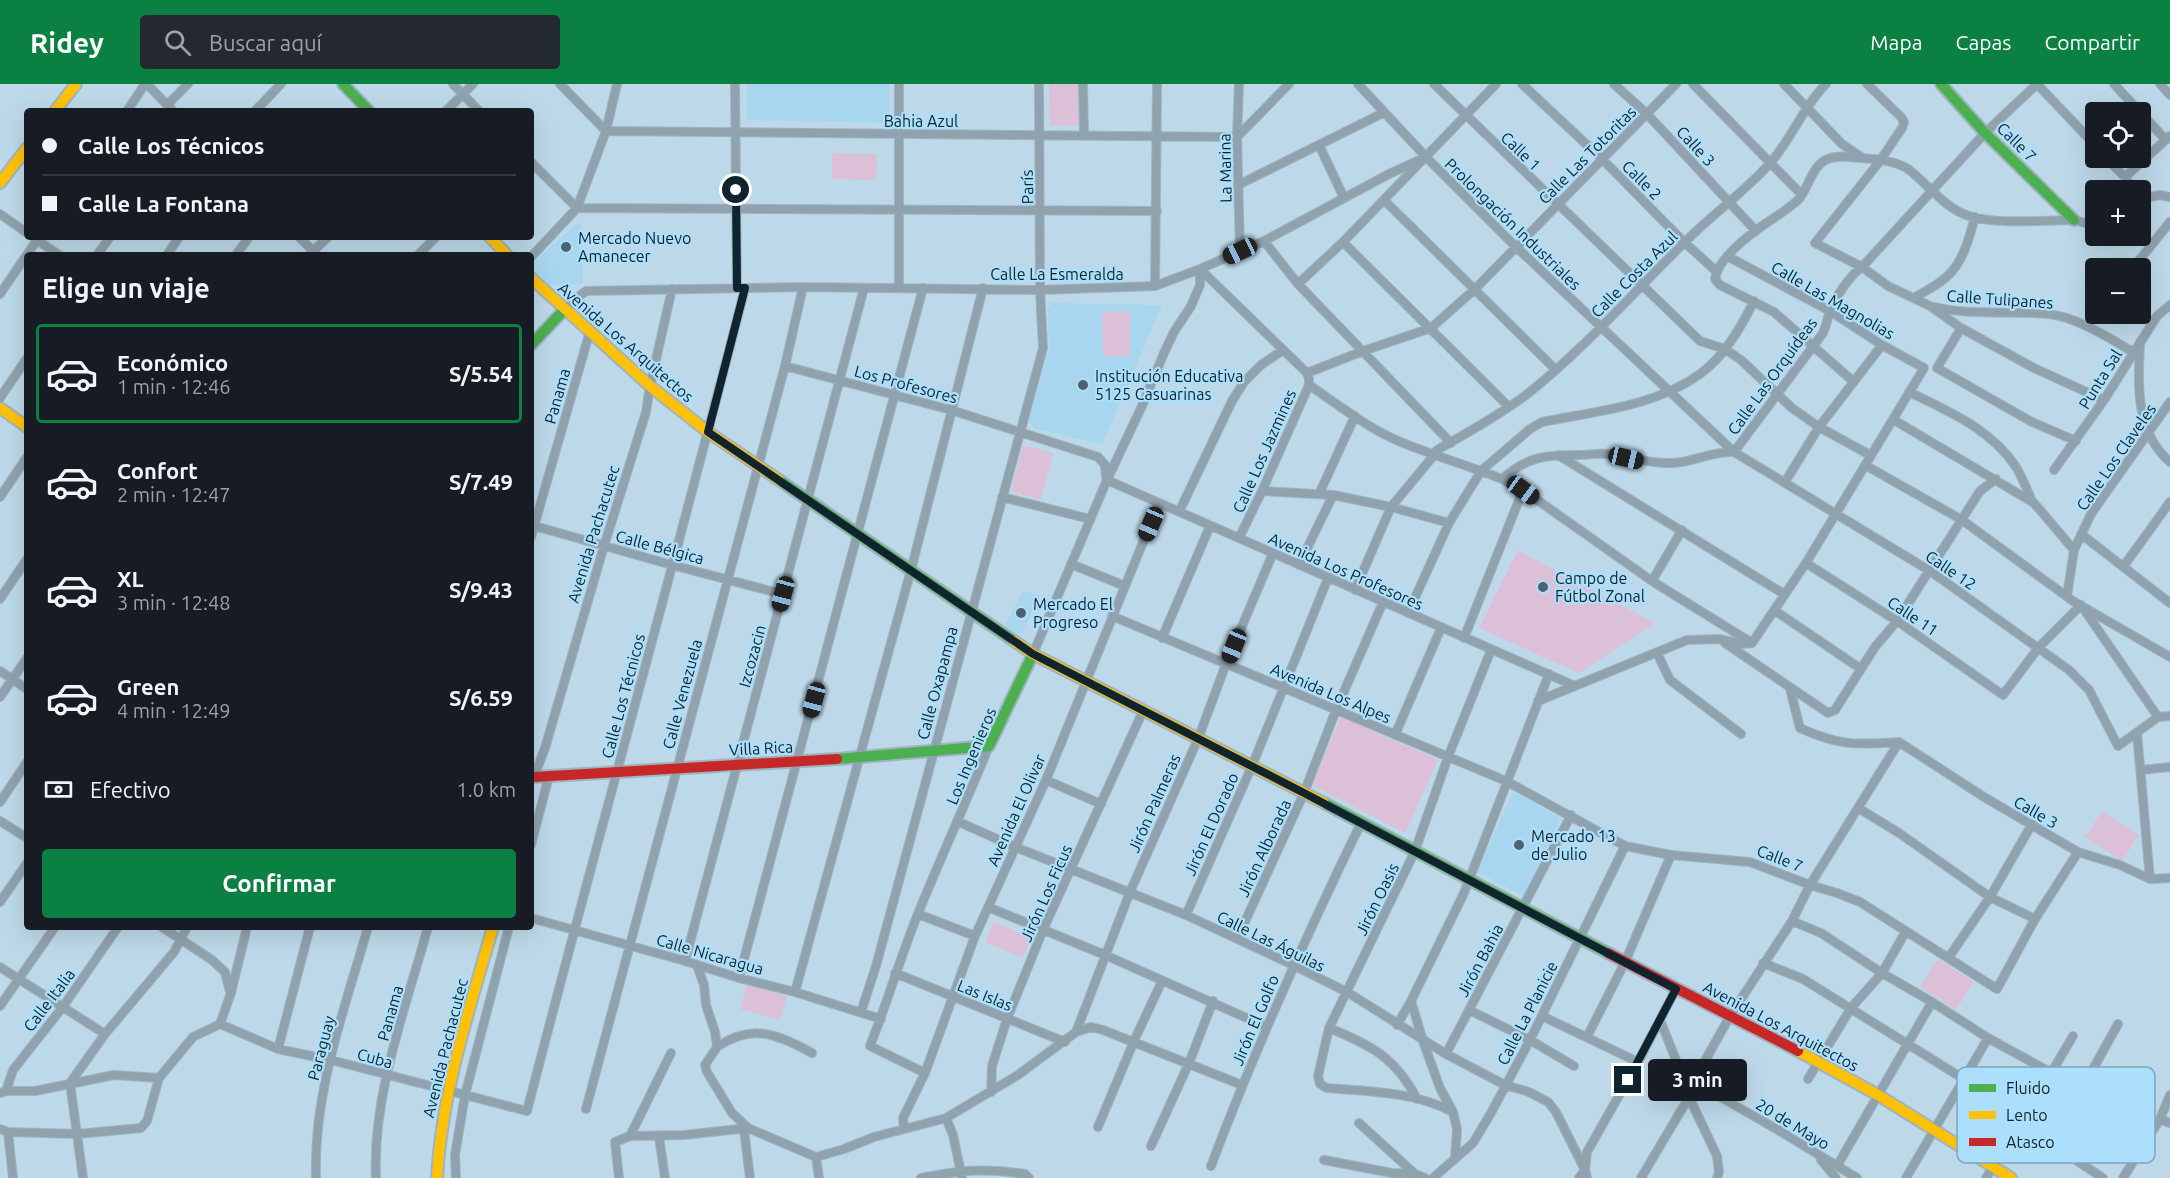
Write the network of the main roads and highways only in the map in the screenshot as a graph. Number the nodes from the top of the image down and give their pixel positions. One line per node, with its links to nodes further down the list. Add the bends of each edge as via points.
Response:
1 (76, 84): 4 (main road)
2 (343, 84): 5 (main road)
3 (1941, 84): 8 (main road, Calle 7)
4 (58, 108)
5 (366, 108)
6 (24, 152): 7 (main road)
7 (0, 183)
8 (2073, 220)
9 (493, 240): 10 (main road)
10 (504, 252)
11 (534, 281): 12 (main road, Avenida Los Arquitectos)
12 (565, 309): 13 (main road); 16 (main road, Avenida Los Arquitectos, via 708,432)
13 (534, 342)
14 (0, 408): 15 (main road)
15 (24, 425)
16 (1033, 654): 17 (main road, Los Ingenieros); 20 (main road, Avenida Los Arquitectos, via 1818,1061)
17 (989, 746): 18 (main road, Villa Rica)
18 (534, 779)
19 (492, 930): 22 (main road, Avenida Pachacutec, via 448,1090)
20 (1957, 1144)
21 (1988, 1163): 23 (main road, Avenida Los Arquitectos)
22 (437, 1178)
23 (2012, 1178)

